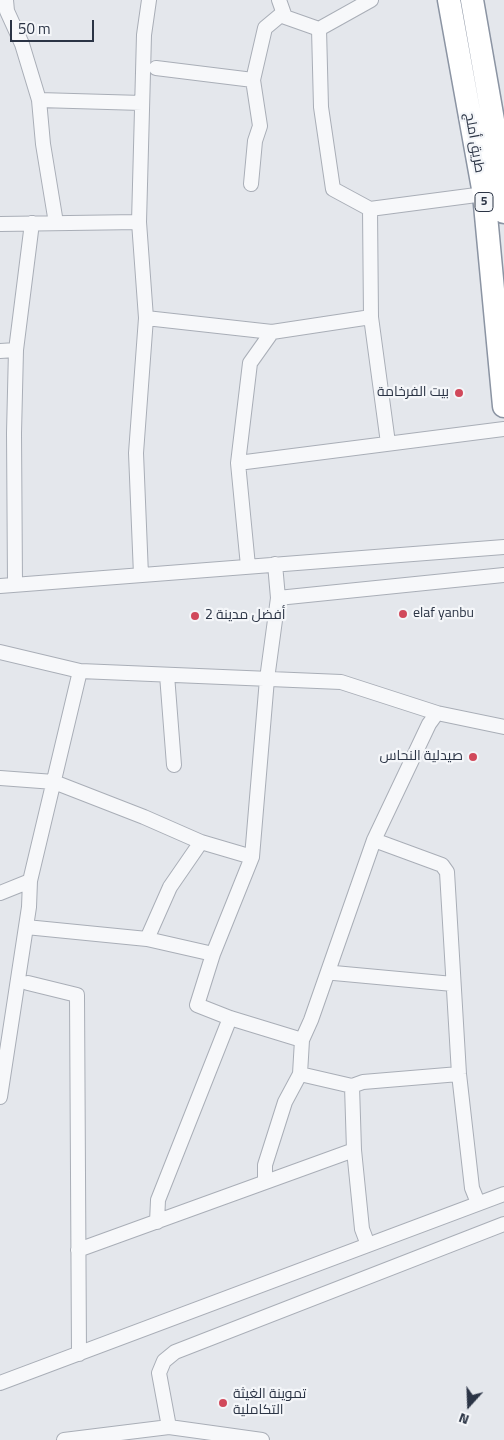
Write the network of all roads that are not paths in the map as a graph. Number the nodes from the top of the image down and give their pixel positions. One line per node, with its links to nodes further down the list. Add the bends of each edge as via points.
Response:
1 (149, 0): 11 (street, via 144,35)
2 (372, 0): 7 (street)
3 (449, 0): 14 (highway, طريق أملج / 5)
4 (472, 0): 12 (highway, طريق أملج / 5)
5 (4, 6): 10 (street, via 22,44)
6 (281, 6): 7 (street, via 285,17); 9 (street, via 265,28)
7 (319, 28): 15 (street, via 321,107 333,189)
8 (156, 68): 9 (street)
9 (253, 80): 13 (street, via 260,126 255,141)
10 (39, 100): 11 (street); 17 (street)
11 (142, 102): 18 (street)
12 (502, 166): 16 (highway, طريق أملج / 5)
13 (251, 184)
14 (484, 194): 15 (street); 26 (highway, طريق أملج / 5)
15 (370, 209): 21 (street)
16 (504, 212)
17 (56, 222): 18 (street); 19 (street)
18 (139, 222): 22 (street)
19 (32, 223): 20 (street); 24 (street)
20 (0, 224)
21 (371, 317): 23 (street); 29 (street)
22 (146, 318): 23 (street); 34 (street, via 136,453)
23 (272, 332): 30 (street, via 250,363)
24 (16, 350): 25 (street); 28 (street)
25 (0, 351)
26 (504, 406)
27 (504, 429): 29 (street)
28 (7, 433): 36 (street)
29 (388, 443): 30 (street)
30 (238, 463): 33 (street)
31 (504, 547): 32 (street)
32 (275, 564): 33 (street); 38 (street)
33 (248, 566): 34 (street)
34 (141, 575): 36 (street)
35 (504, 575): 38 (street)
36 (15, 584): 37 (street)
37 (0, 586)
38 (278, 598): 42 (street)
39 (0, 652): 40 (street)
40 (80, 671): 41 (street); 47 (street)
41 (167, 675): 42 (street); 45 (street)
42 (268, 679): 43 (street, via 341,682); 50 (street)
43 (436, 713): 44 (street); 48 (street)
44 (504, 727)
45 (174, 765)
46 (0, 778): 47 (street)
47 (54, 782): 49 (street); 51 (street)
48 (374, 840): 58 (street, via 442,865 447,872); 60 (street)
49 (201, 842): 50 (street); 54 (street, via 170,887)
50 (252, 858): 55 (street)
51 (30, 882): 52 (street); 53 (street)
52 (0, 892)
53 (26, 927): 54 (street); 64 (street)
54 (147, 938): 55 (street)
55 (213, 954): 59 (street, via 197,1005)
56 (334, 973): 58 (street)
57 (28, 983): 72 (street, via 77,995)
58 (453, 984): 62 (street)
59 (230, 1018): 60 (street); 69 (street, via 158,1200)
60 (302, 1040): 61 (street)
61 (300, 1074): 63 (street); 66 (street, via 285,1102 265,1165)
62 (459, 1074): 63 (street, via 363,1082); 68 (street, via 472,1188)
63 (352, 1086): 65 (street)
64 (0, 1097)
65 (354, 1150): 66 (street); 71 (street, via 362,1229)
66 (265, 1181): 69 (street)
67 (504, 1194): 68 (street)
68 (478, 1203): 71 (street)
69 (157, 1222): 72 (street)
70 (504, 1224): 75 (street, via 175,1352 164,1361 159,1373)
71 (368, 1245): 73 (street)
72 (78, 1250): 73 (street)
73 (79, 1354): 74 (street)
74 (0, 1383)
75 (169, 1428): 76 (street); 77 (street)
76 (64, 1440)
77 (262, 1440)

